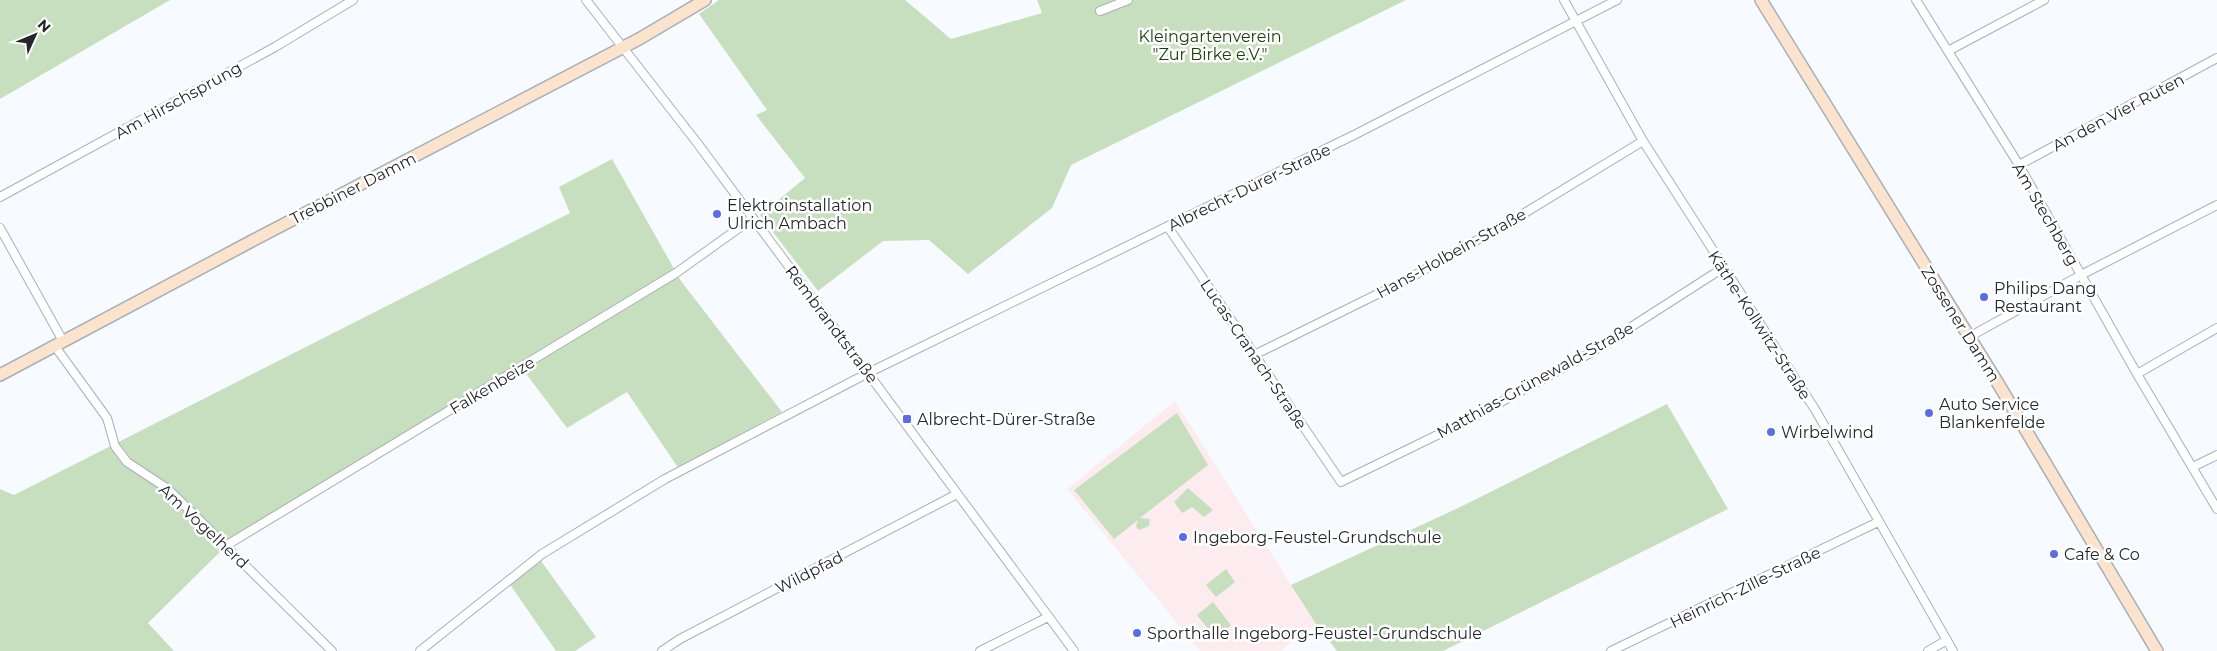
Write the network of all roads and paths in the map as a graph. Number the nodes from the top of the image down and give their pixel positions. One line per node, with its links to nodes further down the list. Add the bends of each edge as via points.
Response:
1 (353, 0): 17 (street, Am Hirschsprung, via 266,52)
2 (586, 0): 12 (street, Rembrandtstraße)
3 (706, 0): 12 (main road, Trebbiner Damm)
4 (1128, 0): 10 (street)
5 (1564, 0): 11 (street, Käthe-Kollwitz-Straße)
6 (1617, 0): 11 (street, Albrecht-Dürer-Straße)
7 (1761, 0): 25 (main road, Zossener Damm)
8 (1916, 0): 13 (street, Am Stechberg)
9 (2044, 0): 13 (street)
10 (1100, 11)
11 (1575, 22): 15 (street, Käthe-Kollwitz-Straße); 20 (street, Albrecht-Dürer-Straße)
12 (623, 48): 19 (street, Rembrandtstraße); 26 (main road, Trebbiner Damm)
13 (1948, 51): 16 (street, Am Stechberg)
14 (2217, 58): 16 (street, An den Vier Ruten)
15 (1643, 140): 22 (street, Käthe-Kollwitz-Straße); 27 (street, Hans-Holbein-Straße, via 1513,220 1406,280)
16 (2018, 165): 23 (street, Am Stechberg)
17 (0, 197)
18 (2217, 205): 23 (street)
19 (753, 218): 28 (street, Rembrandtstraße); 37 (street, Falkenbeize, via 676,273)
20 (1168, 227): 27 (street, Lucas-Cranach-Straße); 28 (street, Albrecht-Dürer-Straße)
21 (0, 228): 26 (street)
22 (1723, 268): 33 (street, Matthias-Grünewald-Straße, via 1592,352 1472,418); 36 (street, Käthe-Kollwitz-Straße, via 1816,411)
23 (2081, 275): 25 (street); 29 (street, Am Stechberg)
24 (2217, 328): 29 (street)
25 (1969, 338): 48 (main road, Zossener Damm)
26 (58, 343): 30 (main road, Trebbiner Damm); 37 (street, Am Vogelherd, via 107,418 115,446 127,462 168,489)
27 (1254, 355): 33 (street, Lucas-Cranach-Straße)
28 (868, 373): 34 (street, Rembrandtstraße); 41 (street, Albrecht-Dürer-Straße, via 622,504 542,554)
29 (2137, 374): 32 (street, Am Stechberg)
30 (0, 375)
31 (2217, 455): 32 (street)
32 (2193, 468): 35 (street, Am Stechberg)
33 (1341, 482)
34 (957, 494): 38 (street, Rembrandtstraße); 42 (street, Wildpfad)
35 (2217, 509)
36 (1878, 522): 39 (street, Käthe-Kollwitz-Straße); 45 (street, Heinrich-Zille-Straße)
37 (227, 546): 40 (street, Am Vogelherd)
38 (1048, 617): 43 (street); 44 (street, Rembrandtstraße)
39 (1947, 640): 46 (street); 47 (street, Käthe-Kollwitz-Straße)
40 (332, 651)
41 (420, 651)
42 (662, 651)
43 (980, 651)
44 (1074, 651)
45 (1612, 651)
46 (1928, 651)
47 (1953, 651)
48 (2157, 651)

